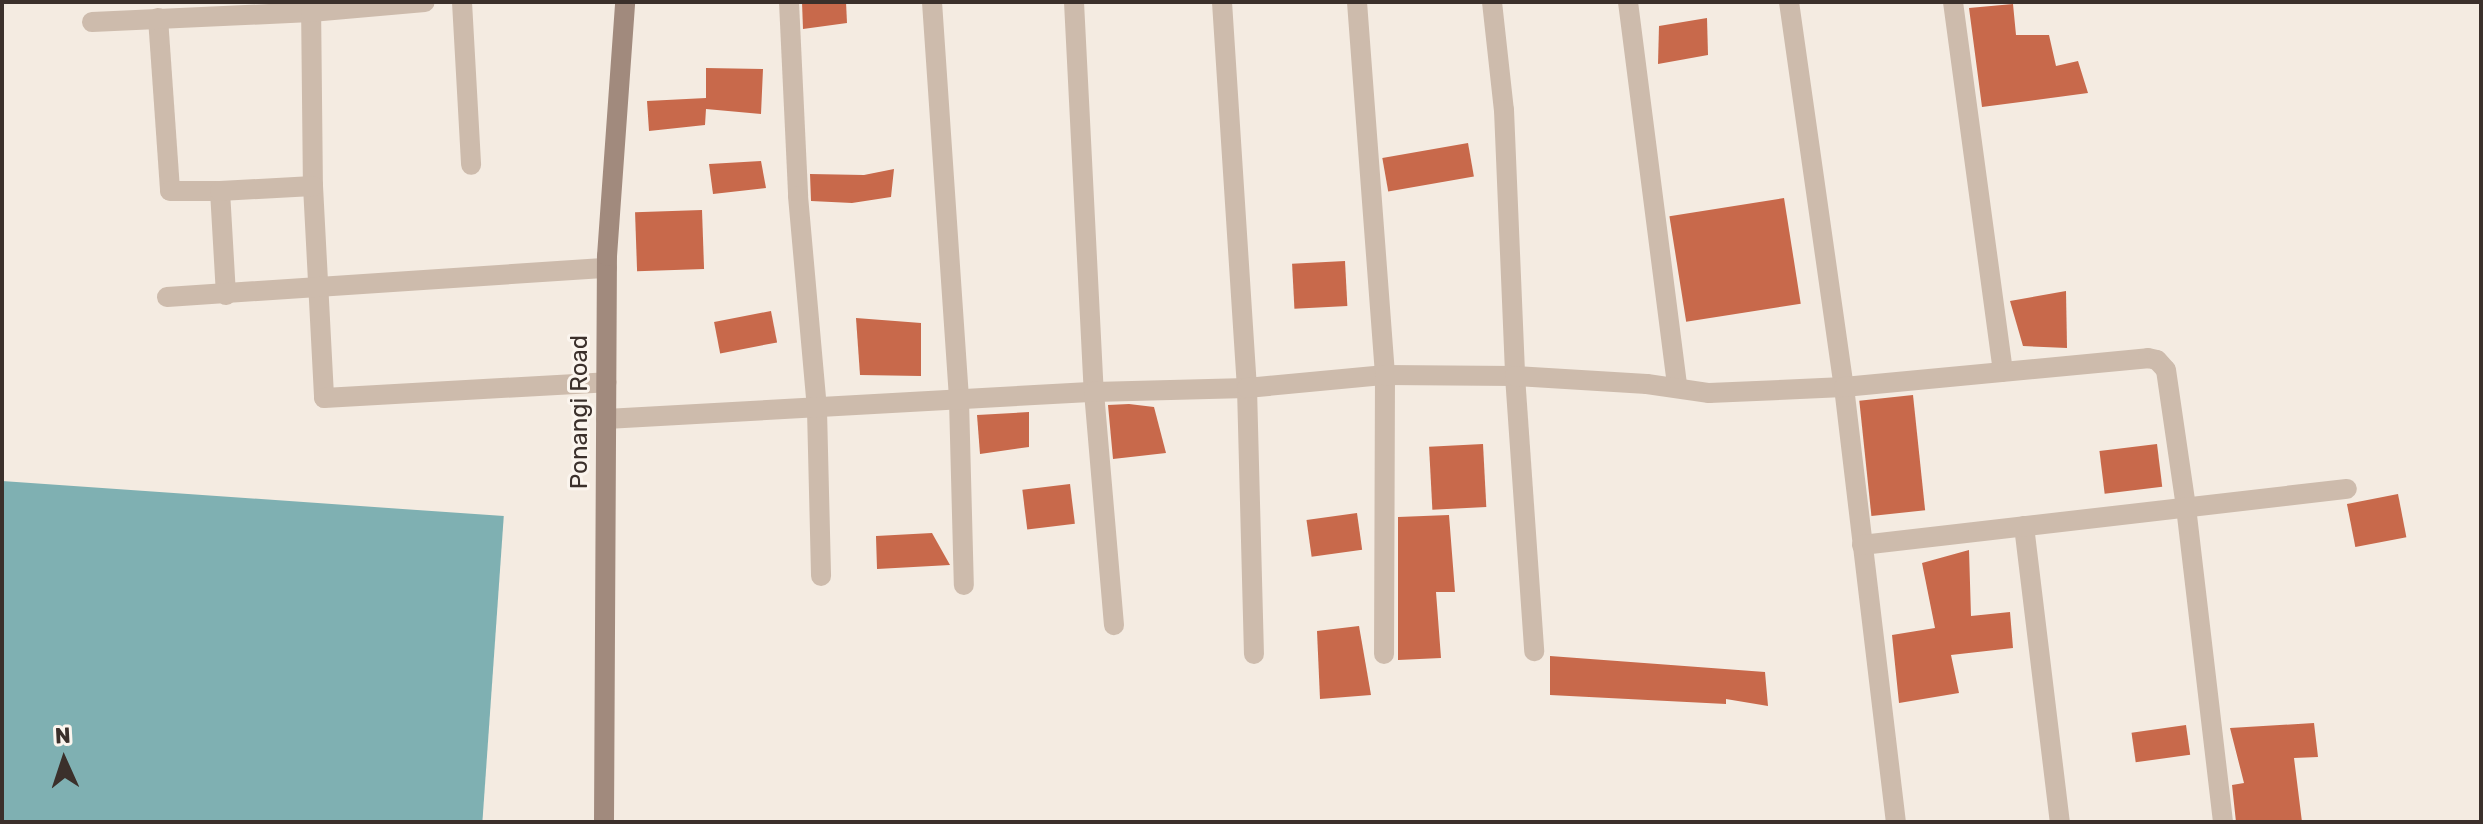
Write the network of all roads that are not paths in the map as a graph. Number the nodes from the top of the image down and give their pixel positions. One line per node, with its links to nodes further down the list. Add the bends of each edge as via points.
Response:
1 (425, 2): 13 (street)
2 (462, 2): 16 (street)
3 (625, 2): 19 (street, Ponangi Road)
4 (789, 2): 32 (street, via 798,196)
5 (932, 2): 31 (street)
6 (1074, 2): 30 (street)
7 (1222, 2): 29 (street)
8 (1357, 2): 24 (street)
9 (1492, 2): 25 (street, via 1504,110)
10 (1628, 2): 27 (street)
11 (1789, 2): 28 (street)
12 (1953, 2): 23 (street)
13 (311, 7): 14 (street); 17 (street)
14 (158, 18): 15 (street); 18 (street, via 170,191)
15 (92, 22)
16 (471, 165)
17 (313, 186): 18 (street); 20 (street)
18 (220, 191): 21 (street)
19 (607, 268): 20 (street); 26 (street, Ponangi Road)
20 (320, 288): 21 (street); 26 (street, via 324,398)
21 (226, 295): 22 (street)
22 (167, 297)
23 (2003, 372): 28 (street); 35 (street, via 2157,360 2166,370)
24 (1385, 375): 25 (street); 29 (street); 43 (street)
25 (1515, 376): 27 (street); 41 (street)
26 (607, 382): 33 (street, Ponangi Road)
27 (1677, 387): 28 (street, via 1709,393)
28 (1844, 387): 37 (street)
29 (1247, 388): 30 (street); 42 (street)
30 (1094, 392): 31 (street); 40 (street)
31 (959, 400): 32 (street); 39 (street)
32 (817, 410): 33 (street); 38 (street)
33 (606, 419): 44 (street, Ponangi Road)
34 (2347, 489): 35 (street)
35 (2186, 507): 36 (street); 47 (street)
36 (2024, 526): 37 (street); 46 (street)
37 (1862, 545): 45 (street)
38 (821, 576)
39 (964, 585)
40 (1114, 625)
41 (1534, 651)
42 (1254, 654)
43 (1384, 654)
44 (604, 822)
45 (1896, 822)
46 (2060, 822)
47 (2223, 822)

